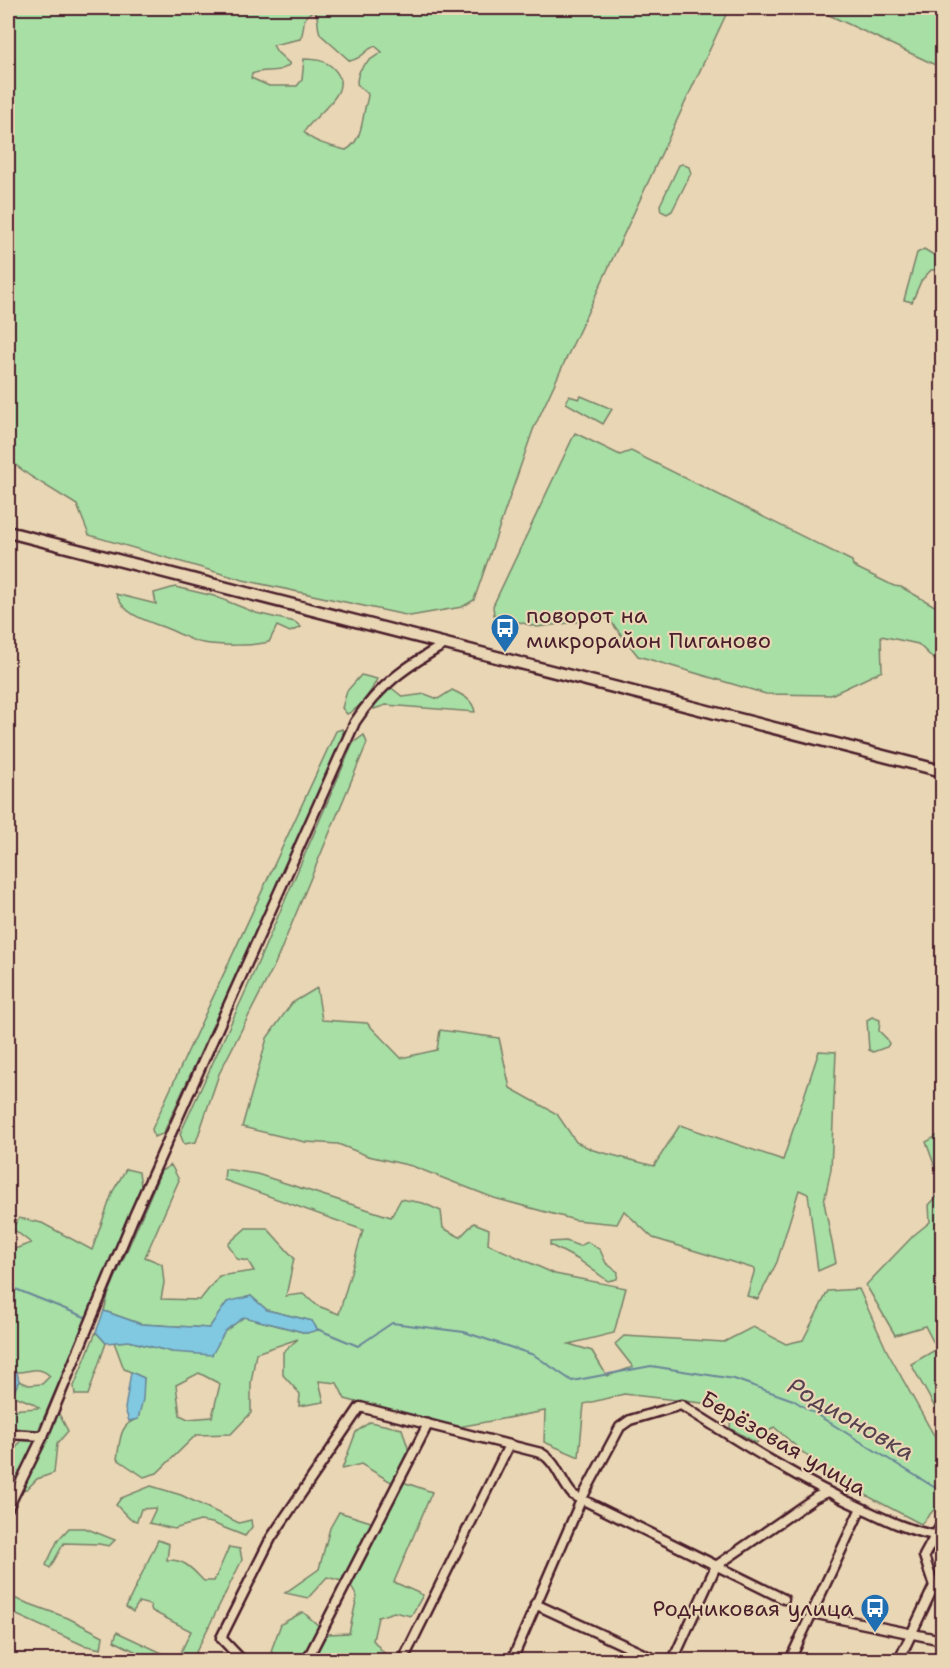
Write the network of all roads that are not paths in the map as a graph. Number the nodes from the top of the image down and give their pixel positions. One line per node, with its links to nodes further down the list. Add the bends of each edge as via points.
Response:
1 (8, 532): 2 (street)
2 (445, 644): 3 (street); 6 (street, via 383,685 355,723 134,1216)
3 (942, 771)
4 (428, 1424): 7 (street); 20 (street, via 360,1407 271,1538 221,1638); 21 (street)
5 (8, 1434): 6 (street)
6 (43, 1436): 10 (street)
7 (509, 1445): 9 (street, via 550,1458 567,1489); 22 (street)
8 (827, 1492): 9 (street, Берёзовая улица, via 681,1405 630,1420 620,1428); 11 (street, Берёзовая улица); 14 (street)
9 (582, 1498): 14 (street); 16 (street, Берёзовая улица)
10 (8, 1508)
11 (861, 1508): 13 (street, Берёзовая улица, via 914,1532); 17 (street)
12 (942, 1523): 13 (street)
13 (935, 1535): 18 (street, via 924,1556 934,1586)
14 (716, 1566): 15 (street); 25 (street)
15 (783, 1599)
16 (535, 1604): 23 (street, Берёзовая улица); 24 (street)
17 (812, 1613): 18 (street); 26 (street)
18 (912, 1633): 19 (street); 27 (street)
19 (942, 1640)
20 (242, 1660)
21 (307, 1660)
22 (403, 1660)
23 (512, 1660)
24 (656, 1660)
25 (673, 1660)
26 (790, 1660)
27 (899, 1660)

